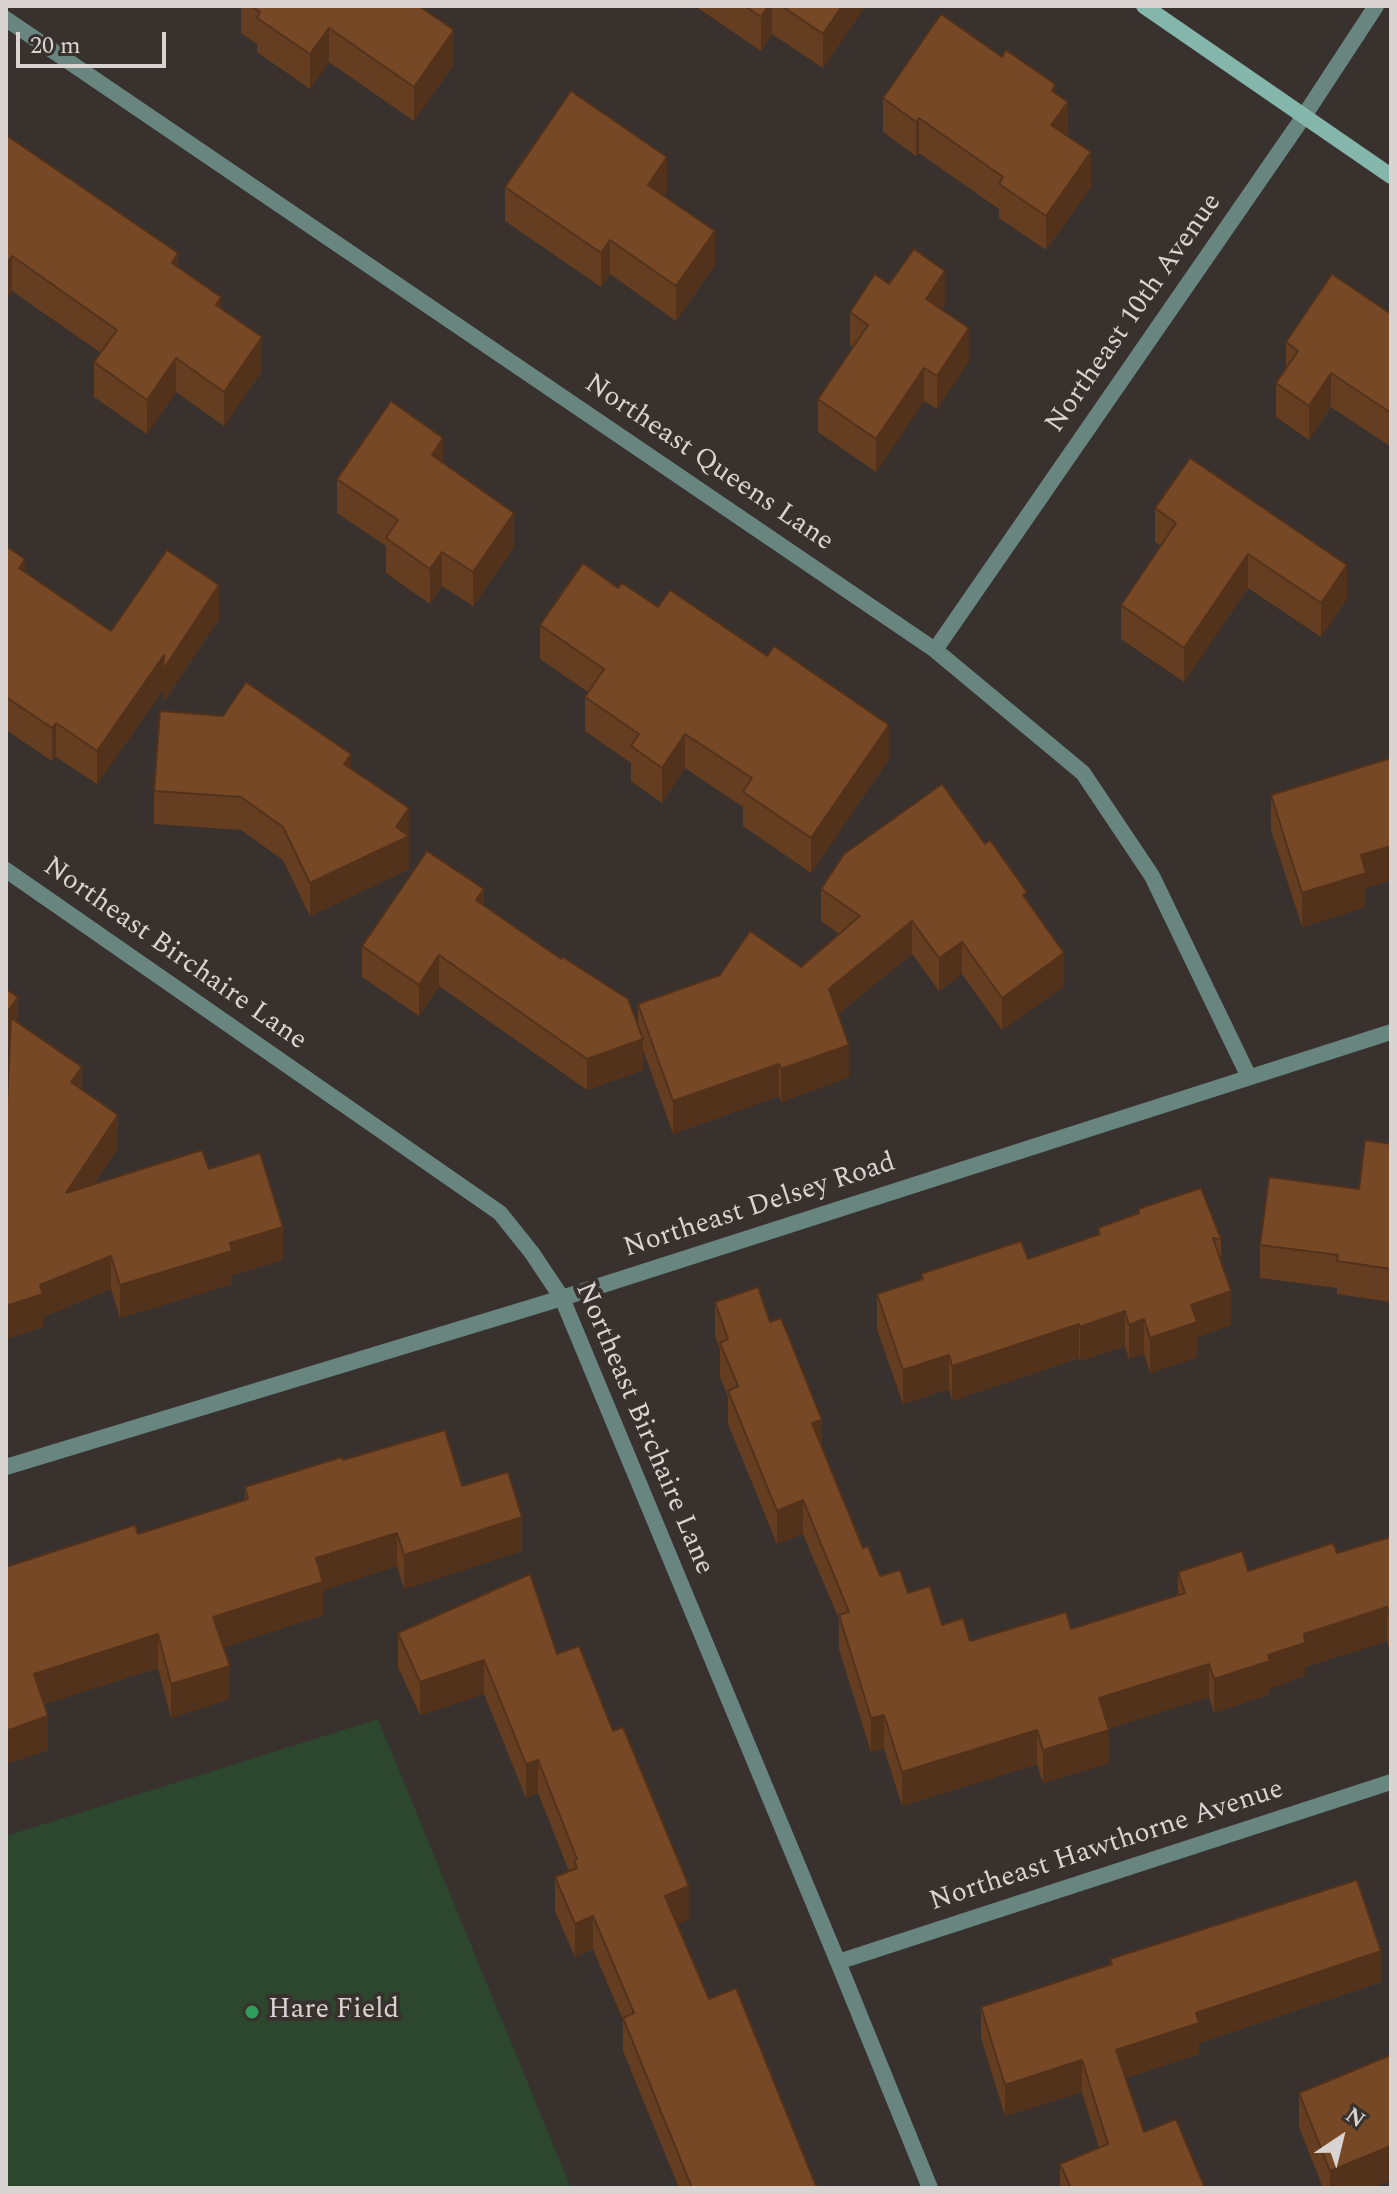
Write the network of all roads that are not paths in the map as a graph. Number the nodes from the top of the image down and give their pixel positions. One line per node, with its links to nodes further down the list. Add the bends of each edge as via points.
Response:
1 (1144, 6): 4 (street)
2 (1376, 6): 4 (street, Northeast 10th Avenue)
3 (6, 19): 6 (street, Northeast Queens Lane)
4 (1304, 116): 5 (street); 6 (street, Northeast 10th Avenue)
5 (1391, 176)
6 (935, 650): 9 (street, Northeast Queens Lane, via 1083,773 1152,876)
7 (6, 870): 10 (street, Northeast Birchaire Lane, via 500,1213)
8 (1391, 1032): 9 (street, Northeast Delsey Road)
9 (1249, 1077): 10 (street, Northeast Delsey Road)
10 (562, 1298): 11 (street, Northeast Delsey Road); 13 (street, Northeast Birchaire Lane)
11 (6, 1467)
12 (1391, 1782): 13 (street, Northeast Hawthorne Avenue)
13 (838, 1962): 14 (street, Northeast Birchaire Lane)
14 (930, 2188)

